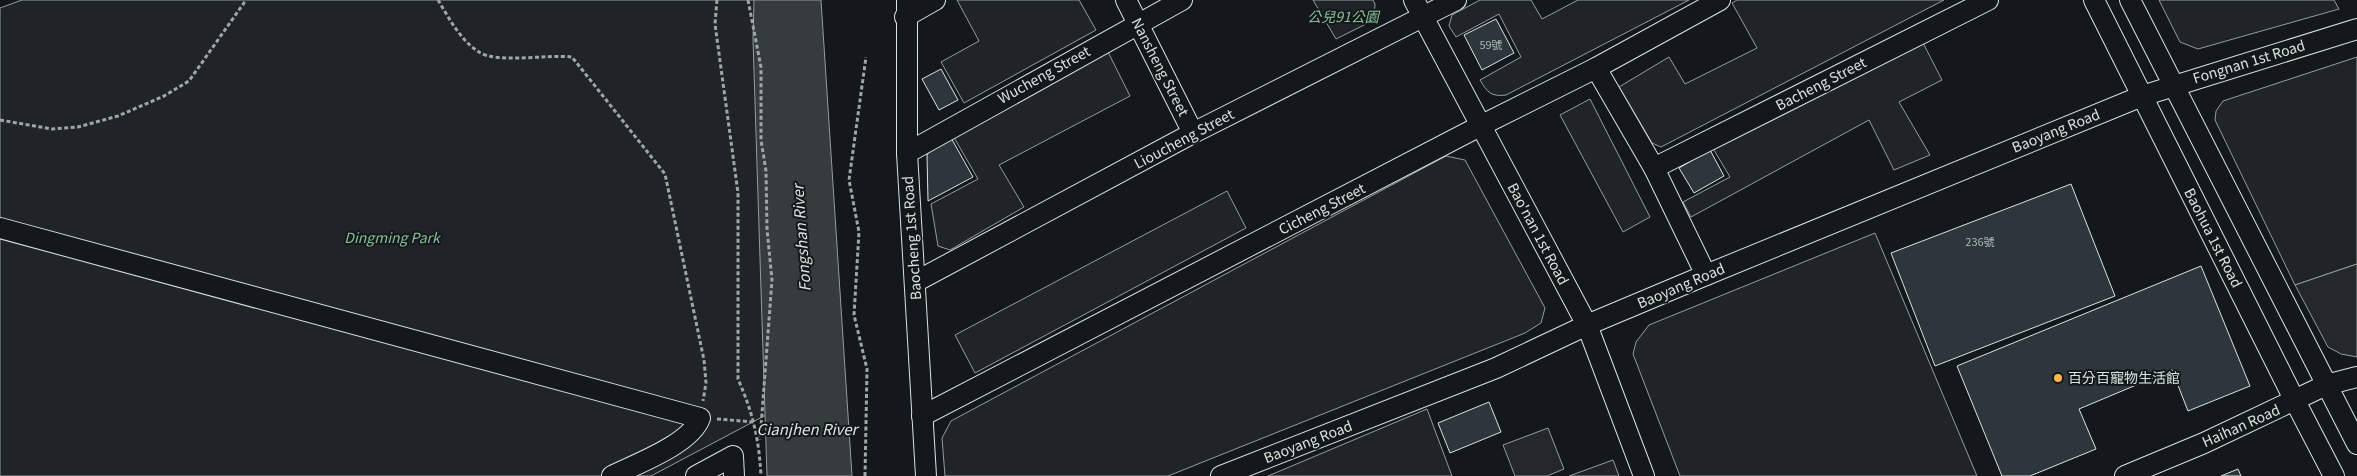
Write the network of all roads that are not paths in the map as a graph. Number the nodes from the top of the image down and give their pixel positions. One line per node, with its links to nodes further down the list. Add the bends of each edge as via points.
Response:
1 (934, 0): 9 (street)
2 (1126, 0): 11 (street, Nansheng Street)
3 (1182, 0): 11 (street, Wucheng Street)
4 (1456, 0): 10 (street, Lioucheng Street)
5 (1720, 0): 13 (street, Cicheng Street)
6 (1988, 0): 19 (street, Bacheng Street)
7 (2094, 0): 15 (street, Baohua 1st Road)
8 (2130, 0): 14 (street)
9 (906, 8): 18 (street, Baocheng 1st Road)
10 (1419, 8): 16 (street, Bao'nan 1st Road); 17 (street, Lioucheng Street)
11 (1138, 23): 17 (street, Nansheng Street); 18 (street, Wucheng Street)
12 (2357, 29): 14 (street, Fongnan 1st Road)
13 (1596, 68): 16 (street, Cicheng Street); 19 (street)
14 (2174, 86): 15 (street, Fongnan 1st Road); 25 (street)
15 (2142, 96): 21 (street, Baoyang Road); 26 (street, Baohua 1st Road)
16 (1480, 126): 23 (street, Bao'nan 1st Road); 27 (street, Cicheng Street)
17 (1193, 133): 22 (street, Lioucheng Street)
18 (906, 152): 22 (street, Baocheng 1st Road)
19 (1654, 168): 21 (street)
20 (0, 228): 30 (street, via 700,418 698,426 681,441)
21 (1706, 275): 23 (street, Baoyang Road)
22 (915, 282): 27 (street, Baocheng 1st Road)
23 (1587, 325): 33 (street, Baoyang Road, via 1496,368); 34 (street, Bao'nan 1st Road)
24 (2357, 377): 25 (street, Haihan Road)
25 (2326, 385): 26 (street, Haihan Road); 28 (street)
26 (2295, 401): 35 (street, Haihan Road); 36 (street, Baohua 1st Road)
27 (922, 416): 32 (street, Baocheng 1st Road)
28 (2357, 444)
29 (734, 466): 31 (street)
30 (612, 476)
31 (696, 476)
32 (926, 476)
33 (1221, 476)
34 (1644, 476)
35 (2125, 476)
36 (2334, 476)

